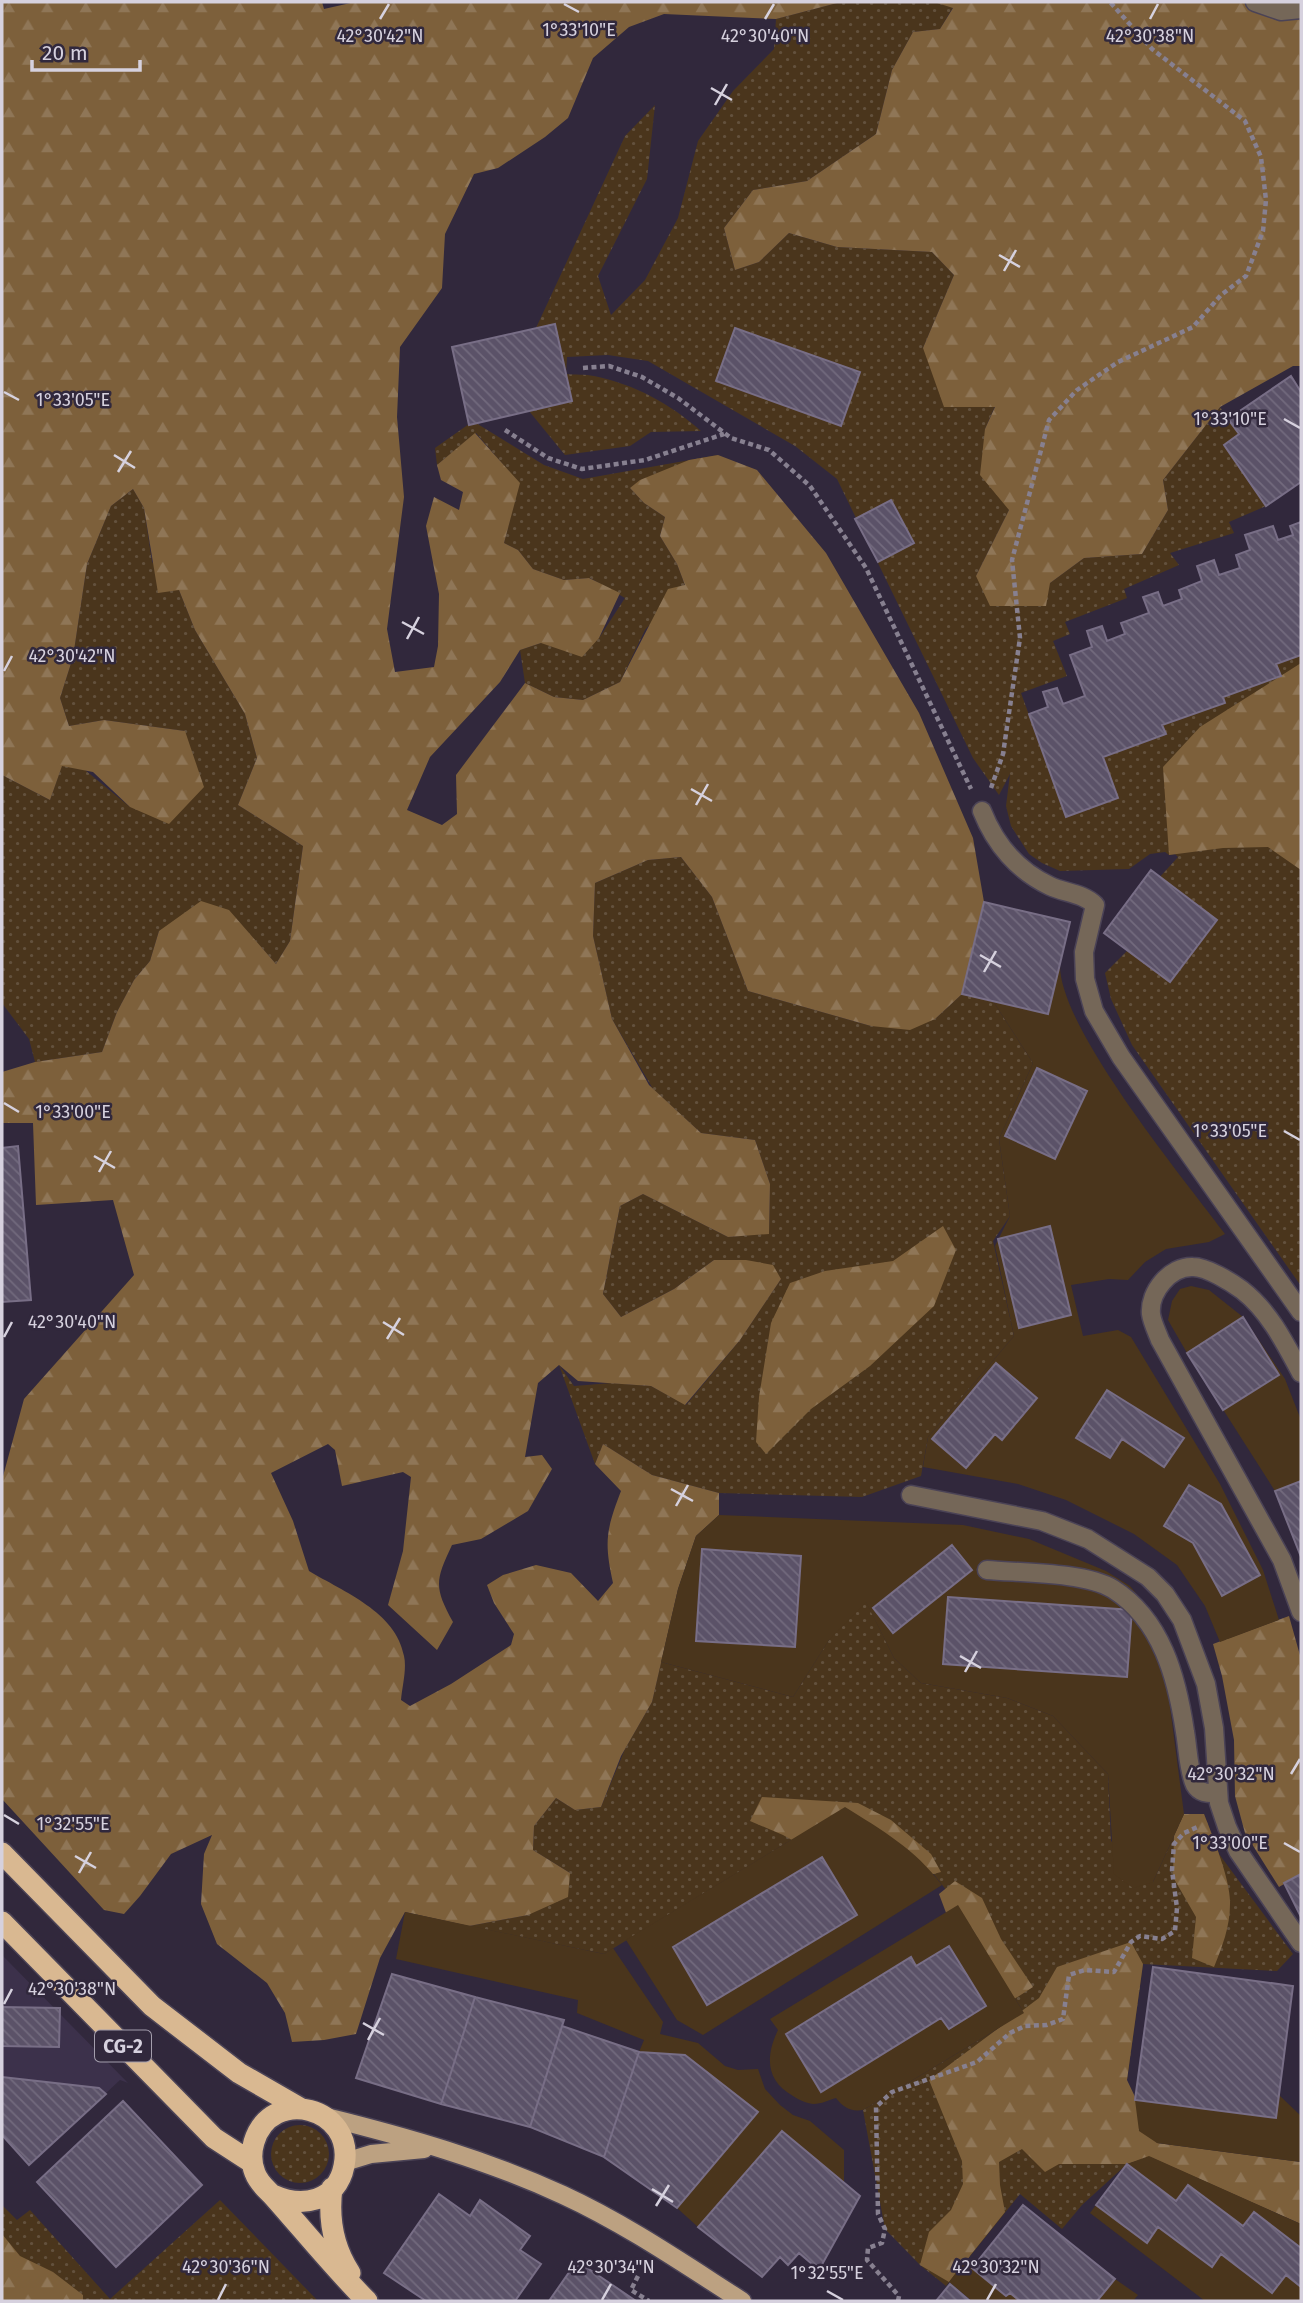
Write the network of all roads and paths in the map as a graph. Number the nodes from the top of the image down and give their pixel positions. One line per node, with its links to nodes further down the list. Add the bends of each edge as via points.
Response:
1 (1110, 2): 7 (path, via 1152,49 1245,121 1261,157 1266,200 1263,231 1246,276 1221,295 1193,327 1118,362 1077,390 1049,420 1012,559 1020,638 1003,754)
2 (1255, 2): 3 (street, via 1280,11)
3 (1301, 9)
4 (583, 368): 6 (path, via 609,366 642,377)
5 (506, 430): 6 (path, via 548,458 582,469 645,460)
6 (725, 434): 7 (path, via 769,450 810,486 866,568)
7 (982, 811): 8 (street, via 1006,853 1028,873 1095,905 1084,952 1085,979 1094,1011 1121,1057)
8 (1301, 1312)
9 (1301, 1373): 12 (street, via 1278,1329 1243,1291 1218,1275 1193,1267 1170,1274 1155,1291 1151,1314 1160,1340 1282,1560)
10 (911, 1495): 13 (street, via 1042,1521 1088,1539 1148,1577 1166,1594 1182,1620 1206,1684)
11 (987, 1570): 13 (street, via 1090,1579 1112,1588 1132,1604 1157,1633 1173,1672 1196,1787)
12 (1301, 1612)
13 (1218, 1793): 14 (street)
14 (1225, 1821): 17 (street, via 1238,1851); 29 (path, via 1209,1822 1184,1833 1174,1844 1175,1931 1162,1938 1140,1936 1131,1942 1114,1972 1085,1970 1069,1975 1062,2019 1010,2033 977,2062 892,2092 876,2108 878,2214 885,2229 881,2243 869,2248 867,2260 899,2296)
15 (2, 1853): 18 (highway, CG-2, via 152,2006 239,2073)
16 (2, 1922): 21 (highway, CG-2, via 214,2138)
17 (1301, 1943)
18 (300, 2108): 19 (highway, CG-2); 21 (highway, via 274,2115 264,2124 256,2135)
19 (326, 2117): 20 (main road); 22 (highway, via 342,2137)
20 (471, 2159): 22 (main road, via 433,2149 405,2149); 28 (main road, via 564,2196 645,2239)
21 (251, 2162): 24 (highway, CG-2, via 258,2181)
22 (345, 2162): 23 (highway, CG-2)
23 (332, 2189): 24 (highway, via 303,2203); 26 (highway, CG-2, via 332,2234 344,2265)
24 (272, 2195): 26 (highway, CG-2)
25 (638, 2276): 27 (path, via 631,2290)
26 (368, 2301)
27 (649, 2301)
28 (742, 2301)
29 (898, 2301)

